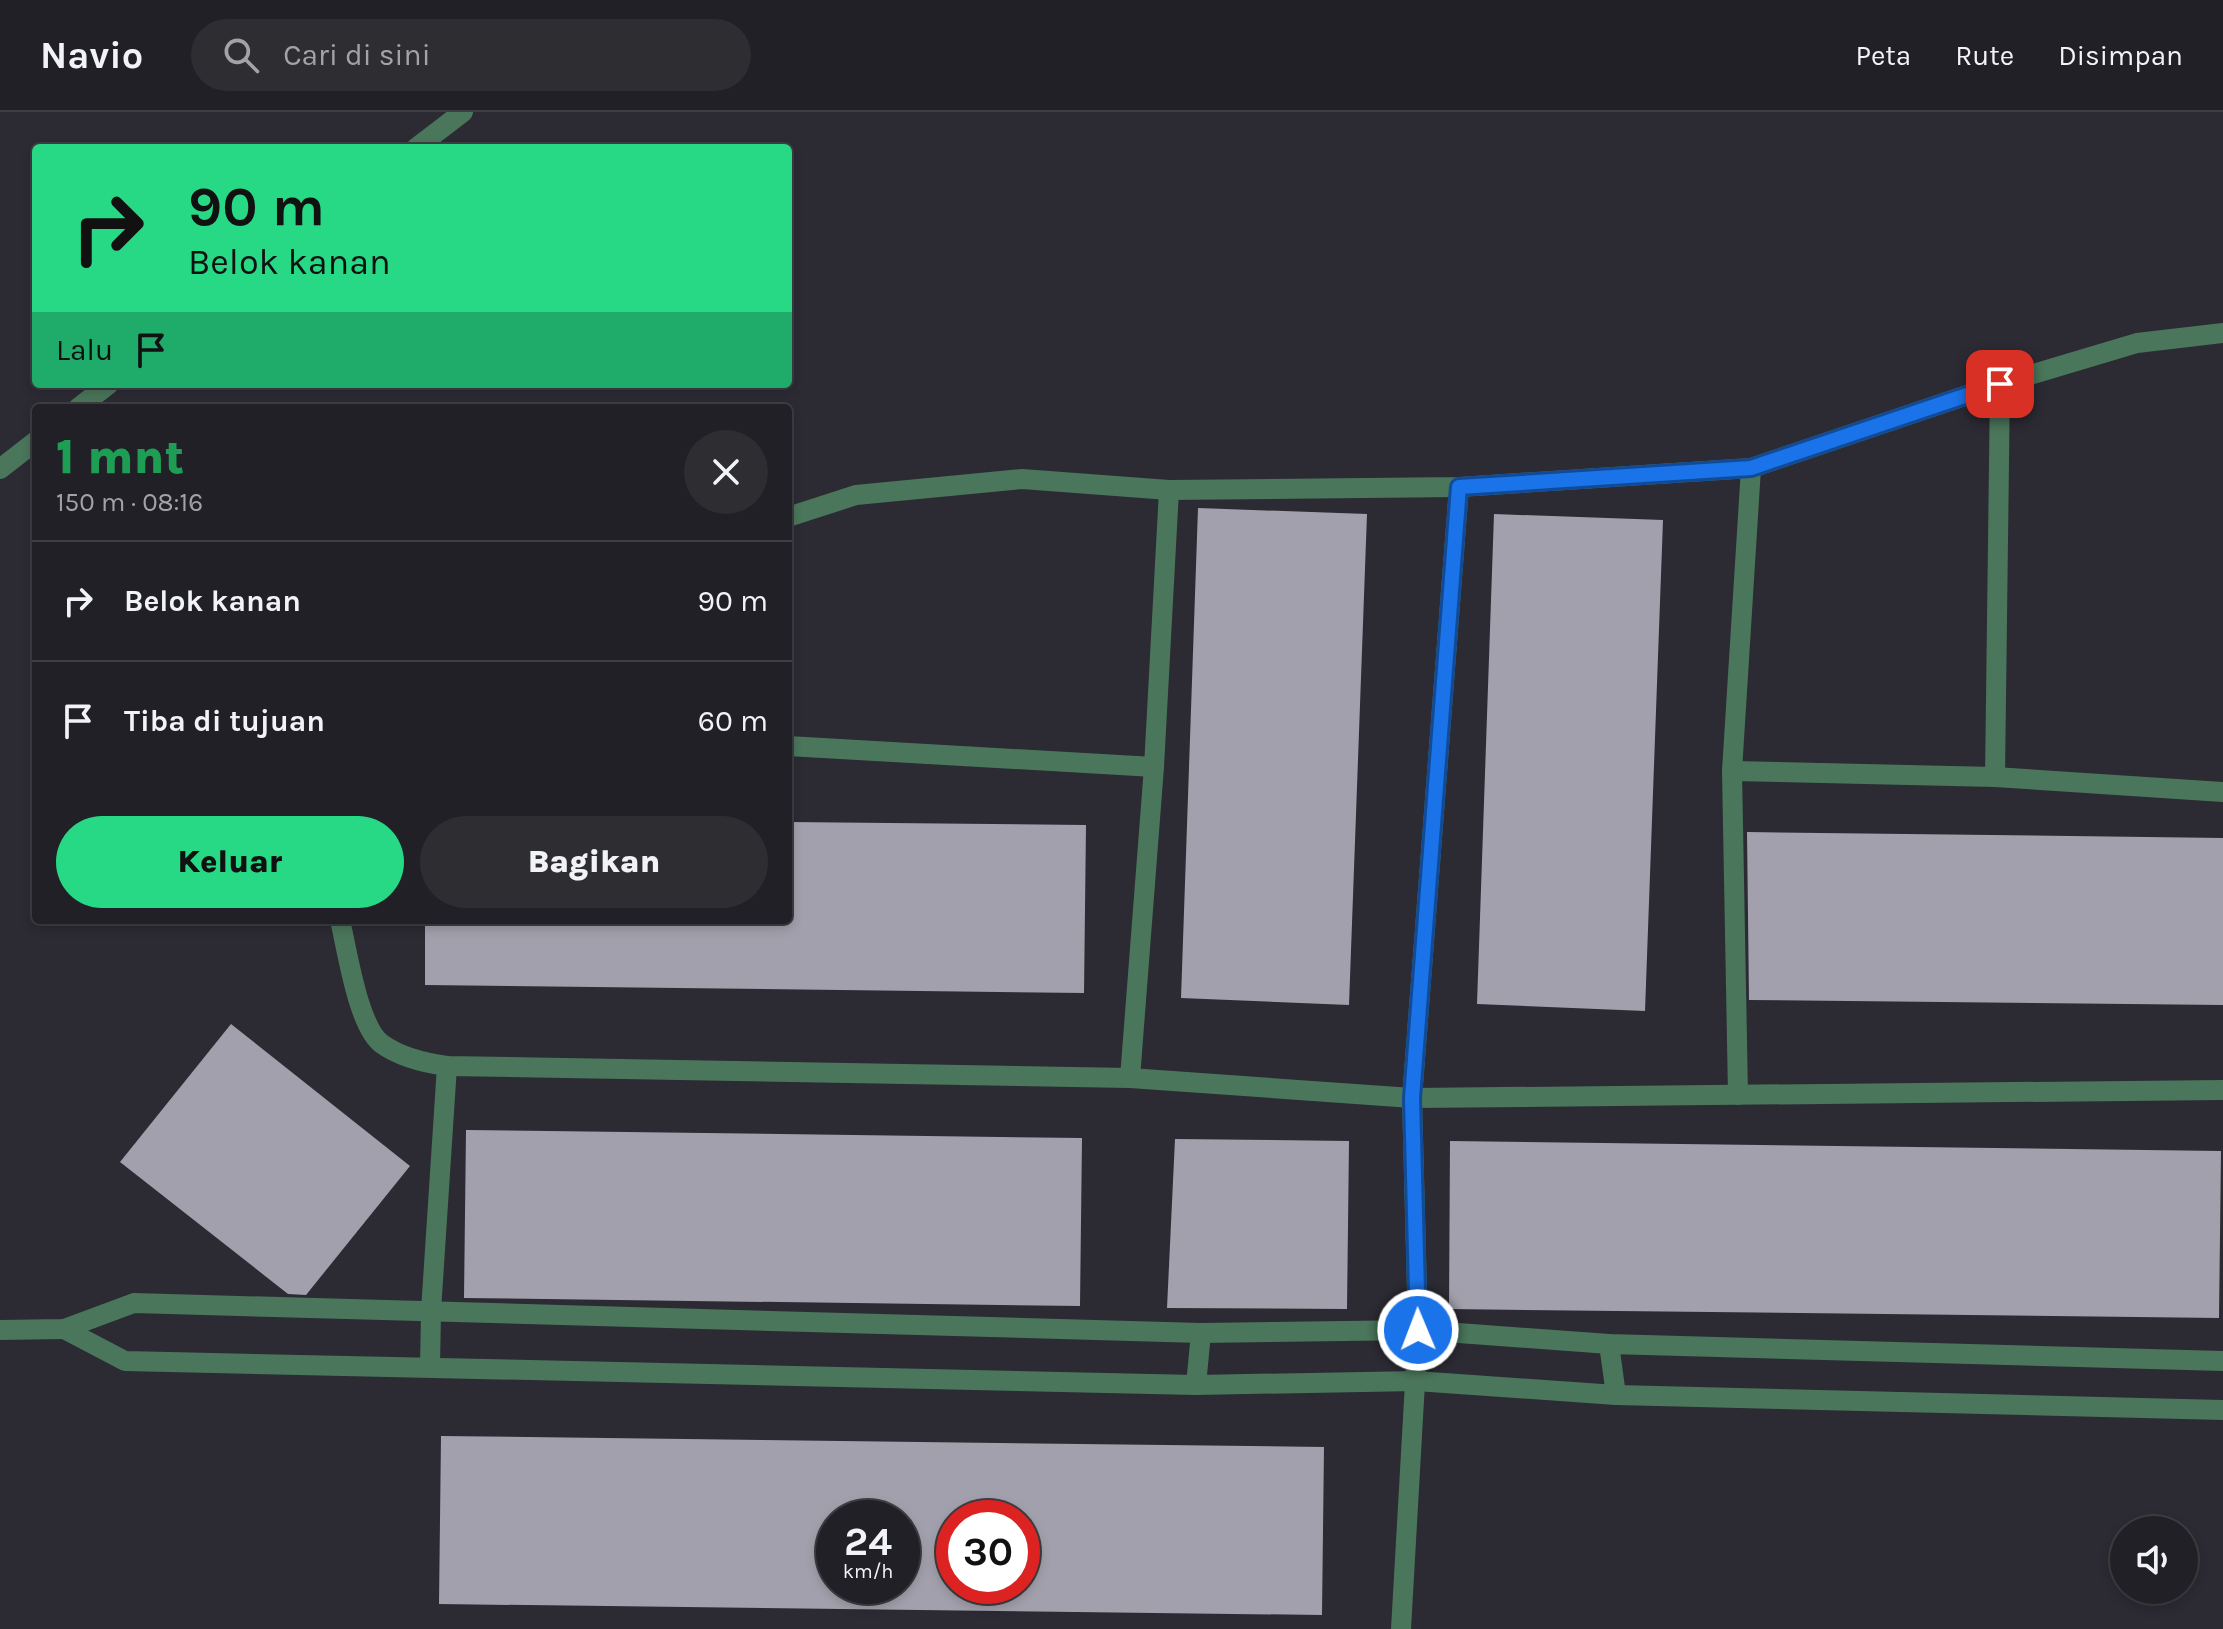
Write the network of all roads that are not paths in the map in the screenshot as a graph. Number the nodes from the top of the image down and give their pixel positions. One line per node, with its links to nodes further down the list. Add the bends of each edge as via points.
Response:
1 (463, 112): 2 (street)
2 (421, 144)
3 (2223, 333): 4 (street, via 2137,343)
4 (2000, 384): 8 (street); 16 (street)
5 (104, 388): 6 (street)
6 (83, 404)
7 (32, 444): 9 (street)
8 (1751, 468): 10 (street); 15 (street)
9 (0, 469)
10 (1459, 487): 11 (street); 23 (street)
11 (1169, 490): 12 (street, via 1022,479 856,495); 14 (street)
12 (792, 516)
13 (792, 746): 14 (street)
14 (1154, 767): 20 (street)
15 (1732, 771): 16 (street); 22 (street)
16 (1995, 777): 17 (street)
17 (2223, 792)
18 (341, 924): 19 (street, via 360,1009 379,1043 423,1063)
19 (447, 1066): 20 (street); 24 (street)
20 (1130, 1078): 23 (street)
21 (2223, 1090): 22 (street)
22 (1738, 1095): 23 (street)
23 (1412, 1098): 27 (street)
24 (431, 1311): 25 (street, via 134,1303); 28 (street); 31 (street)
25 (64, 1329): 26 (street); 31 (street, via 125,1361)
26 (0, 1330)
27 (1418, 1330): 28 (street); 29 (street); 32 (street)
28 (1201, 1333): 33 (street)
29 (1609, 1344): 30 (street); 34 (street)
30 (2223, 1361)
31 (430, 1367): 33 (street)
32 (1416, 1381): 33 (street); 34 (street); 36 (street)
33 (1196, 1385)
34 (1616, 1395): 35 (street)
35 (2223, 1410)
36 (1401, 1629)

